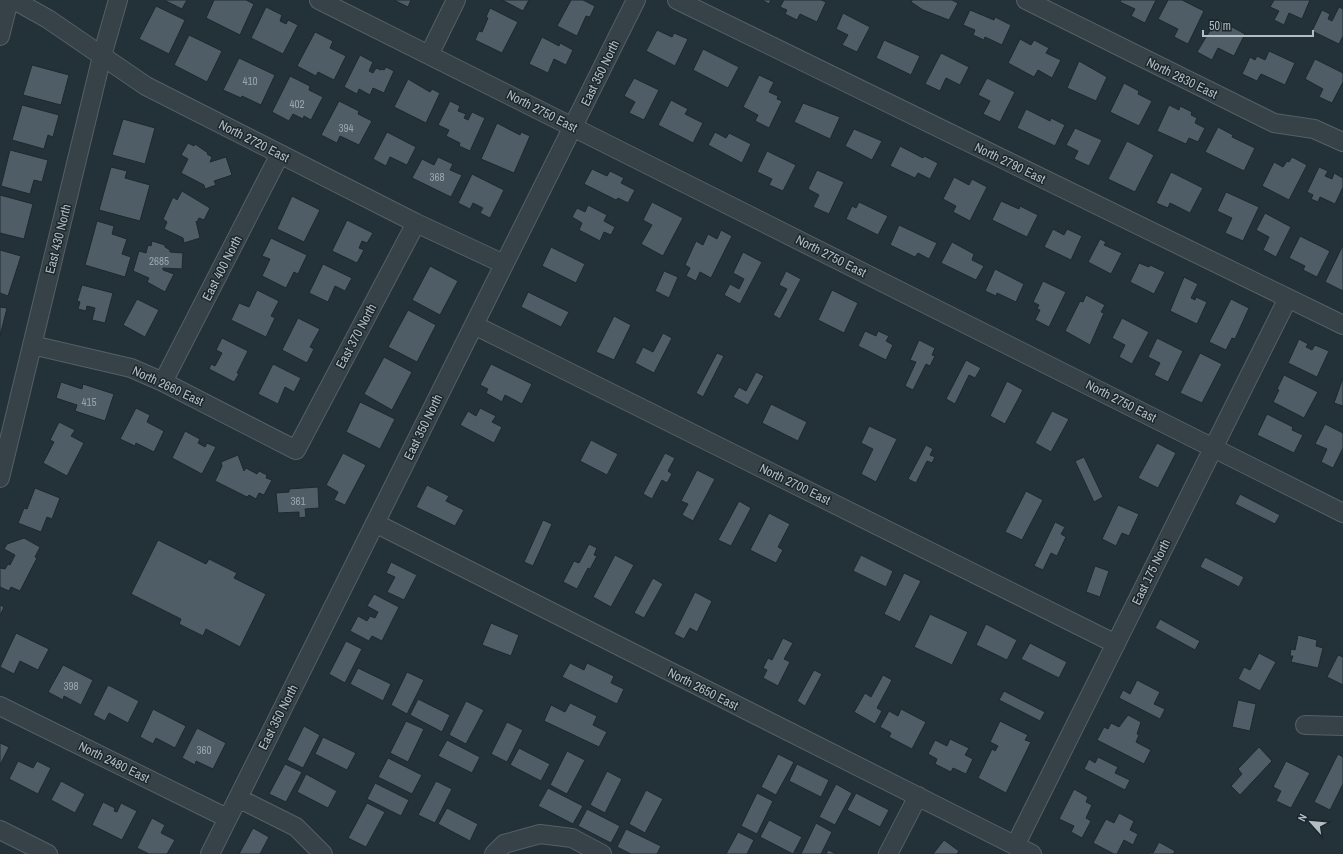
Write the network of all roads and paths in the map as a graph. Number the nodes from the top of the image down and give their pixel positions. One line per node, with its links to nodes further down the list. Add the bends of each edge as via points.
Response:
1 (9, 0): 9 (street)
2 (14, 0): 11 (street, North 2720 East, via 48,19)
3 (118, 0): 11 (street, East 430 North)
4 (320, 0): 10 (street, North 2750 East)
5 (456, 0): 10 (street)
6 (636, 0): 12 (street, East 350 North)
7 (677, 0): 17 (street, North 2790 East)
8 (1029, 1): 13 (street, North 2830 East, via 1274,123 1314,129)
9 (0, 36)
10 (429, 55): 12 (street, North 2750 East)
11 (102, 56): 14 (street, North 2720 East, via 146,86); 20 (street, East 430 North)
12 (573, 127): 16 (street, East 350 North); 22 (street, North 2750 East)
13 (1343, 142)
14 (280, 154): 15 (street, North 2720 East); 21 (street, East 400 North)
15 (416, 223): 16 (street, North 2720 East); 23 (street, East 370 North)
16 (504, 264): 18 (street, East 350 North)
17 (1288, 298): 19 (street, North 2790 East); 22 (street, East 175 North)
18 (474, 325): 26 (street, East 350 North); 27 (street, North 2700 East)
19 (1343, 325)
20 (32, 345): 21 (street, North 2660 East, via 131,368); 24 (street, East 430 North)
21 (164, 382): 23 (street, North 2660 East)
22 (1213, 448): 25 (street, North 2750 East); 27 (street, East 175 North)
23 (296, 450)
24 (0, 478)
25 (1343, 512)
26 (375, 523): 31 (street, North 2650 East); 32 (street, East 350 North)
27 (1116, 644): 35 (street, East 175 North)
28 (0, 706): 33 (street, North 2480 East)
29 (1305, 725): 30 (street)
30 (1343, 726)
31 (918, 796): 35 (street, North 2650 East); 42 (street)
32 (238, 798): 33 (street, East 350 North); 39 (street, via 296,826)
33 (227, 818): 38 (street, East 350 North)
34 (0, 830): 36 (street)
35 (1015, 846): 43 (street, North 2650 East)
36 (24, 849): 37 (street)
37 (48, 854)
38 (210, 854)
39 (323, 854)
40 (494, 854): 41 (street, via 504,844 540,834 572,838)
41 (602, 854)
42 (888, 854)
43 (1032, 854)

